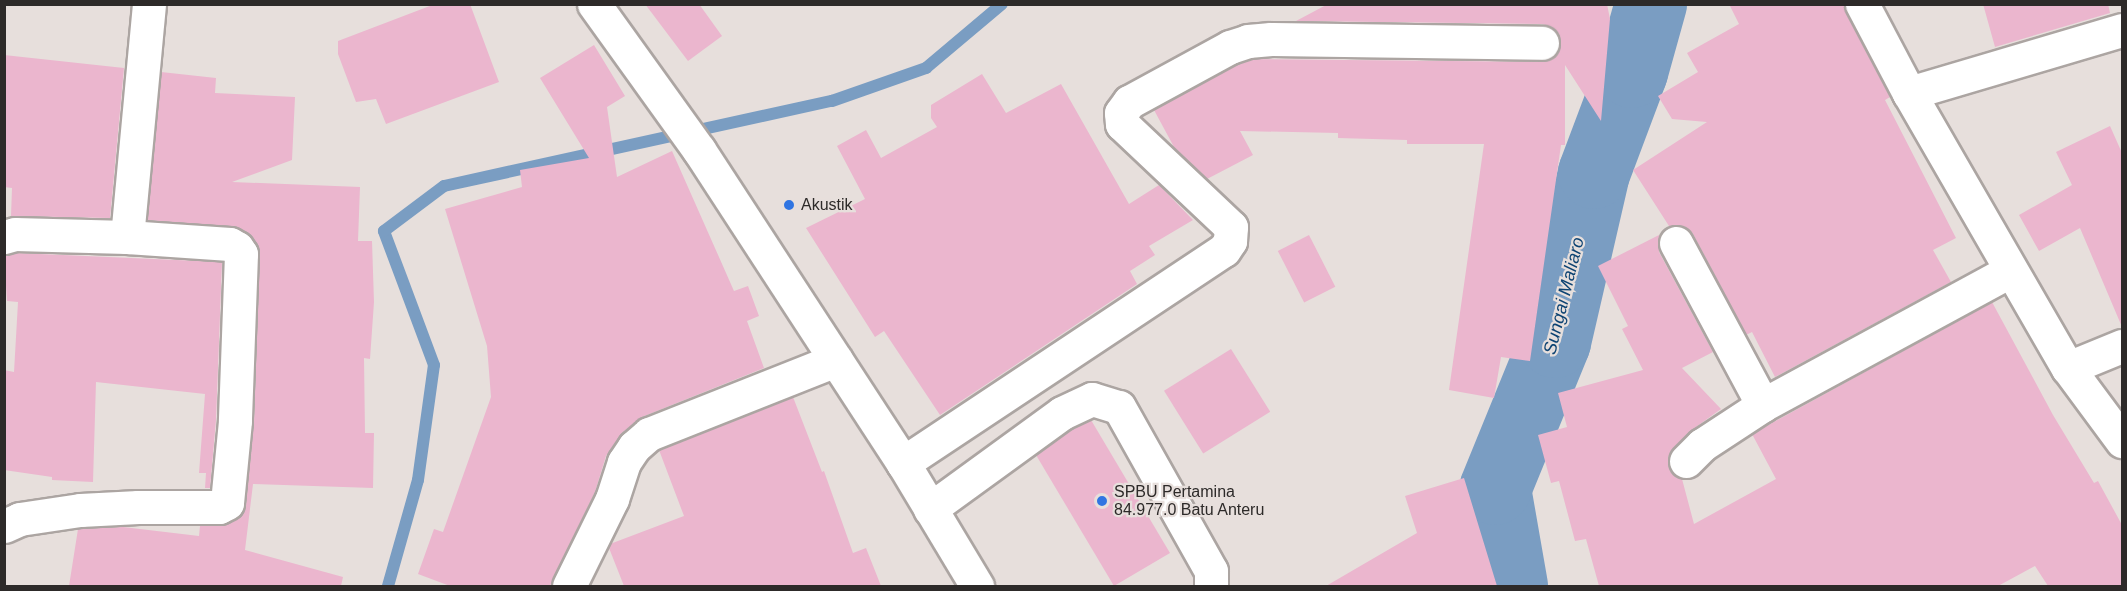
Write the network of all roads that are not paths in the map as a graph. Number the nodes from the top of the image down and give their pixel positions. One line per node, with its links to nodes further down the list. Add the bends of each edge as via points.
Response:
1 (149, 4): 8 (street)
2 (594, 4): 12 (street, via 699,150)
3 (1863, 5): 6 (street)
4 (2122, 30): 6 (street)
5 (1542, 44): 17 (street, via 1248,41 1129,102 1121,113 1122,124 1231,227 1230,241 1224,250)
6 (1909, 93): 10 (street, via 1980,212)
7 (4, 237): 8 (street)
8 (127, 237): 19 (street, via 230,244 241,254 228,501 219,507 80,510 20,519)
9 (1676, 243): 14 (street)
10 (2010, 271): 13 (street); 14 (street)
11 (2122, 346): 13 (street)
12 (836, 360): 17 (street); 20 (street, via 649,434 624,462 612,499)
13 (2068, 368): 15 (street)
14 (1762, 405): 16 (street, via 1702,445)
15 (2122, 441)
16 (1686, 461)
17 (903, 463): 18 (street)
18 (930, 509): 21 (street); 22 (street, via 1062,413 1092,399 1119,407 1211,571)
19 (4, 526)
20 (569, 586)
21 (977, 586)
22 (1211, 586)

